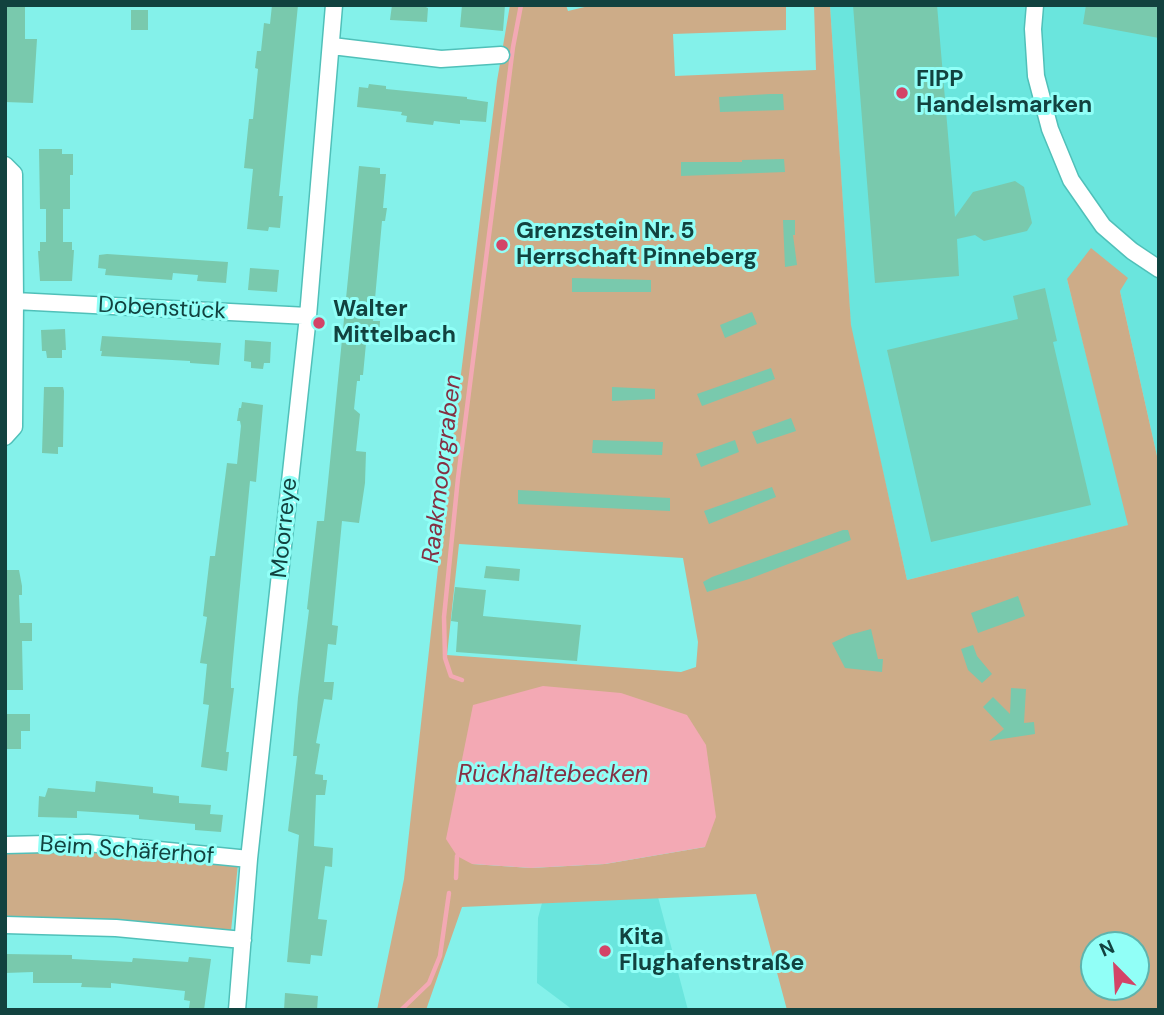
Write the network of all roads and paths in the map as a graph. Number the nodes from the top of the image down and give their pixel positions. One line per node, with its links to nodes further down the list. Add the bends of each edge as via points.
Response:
1 (334, 5): 3 (street, Moorreye)
2 (1035, 5): 6 (street, via 1036,76 1049,129 1071,180 1103,226)
3 (332, 46): 4 (street, via 441,59); 8 (street, Moorreye)
4 (501, 55)
5 (5, 165): 7 (street, via 14,174)
6 (1159, 269)
7 (15, 301): 8 (street, Dobenstück); 9 (street, via 14,427)
8 (309, 316): 11 (street, Moorreye)
9 (5, 437)
10 (5, 845): 11 (street, Beim Schäferhof, via 88,843)
11 (249, 859): 13 (street, Moorreye)
12 (5, 925): 13 (street, via 116,928)
13 (243, 940): 14 (street, Moorreye)
14 (237, 1010)

